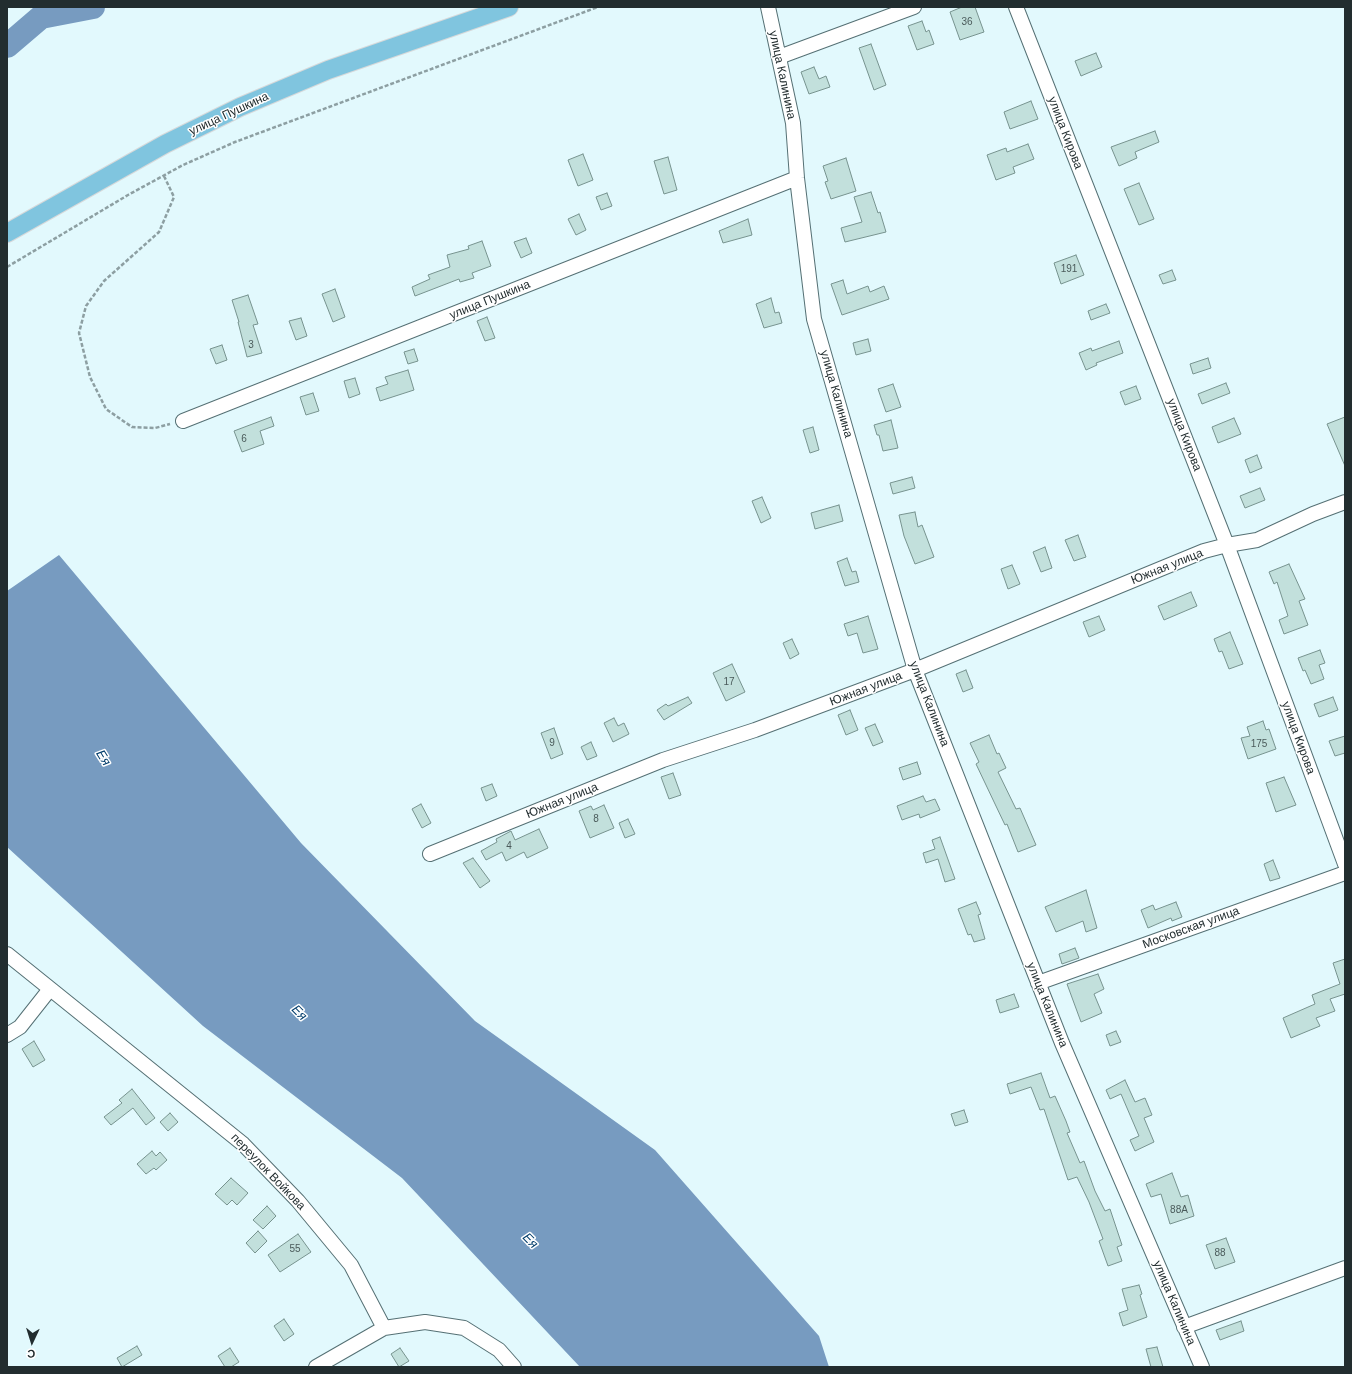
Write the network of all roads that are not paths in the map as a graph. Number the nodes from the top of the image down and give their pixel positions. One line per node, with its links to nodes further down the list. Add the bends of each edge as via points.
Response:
1 (510, 7): 7 (main road, улица Пушкина, via 328,70 240,107 165,144)
2 (768, 7): 5 (street, улица Калинина)
3 (914, 7): 5 (street)
4 (1016, 7): 10 (street, улица Кирова)
5 (779, 57): 6 (street, улица Калинина, via 793,123)
6 (797, 178): 8 (street, улица Пушкина); 11 (street, улица Калинина, via 814,319)
7 (7, 233)
8 (183, 421)
9 (1345, 502): 10 (street, Южная улица, via 1257,540)
10 (1227, 544): 11 (street, Южная улица, via 1204,551); 13 (street, улица Кирова)
11 (915, 670): 12 (street, Южная улица, via 755,730 663,760); 16 (street, улица Калинина)
12 (430, 854)
13 (1345, 864)
14 (1345, 873): 16 (street, Московская улица)
15 (7, 954): 17 (street, переулок Войкова)
16 (1038, 983): 20 (street, улица Калинина)
17 (50, 989): 18 (street, via 20,1027); 21 (street, переулок Войкова, via 243,1144 298,1201 351,1265)
18 (7, 1035)
19 (1345, 1268): 20 (street)
20 (1184, 1327): 24 (street, улица Калинина)
21 (384, 1328): 22 (street); 23 (street, via 425,1322 464,1328 499,1350)
22 (316, 1367)
23 (514, 1367)
24 (1202, 1367)

